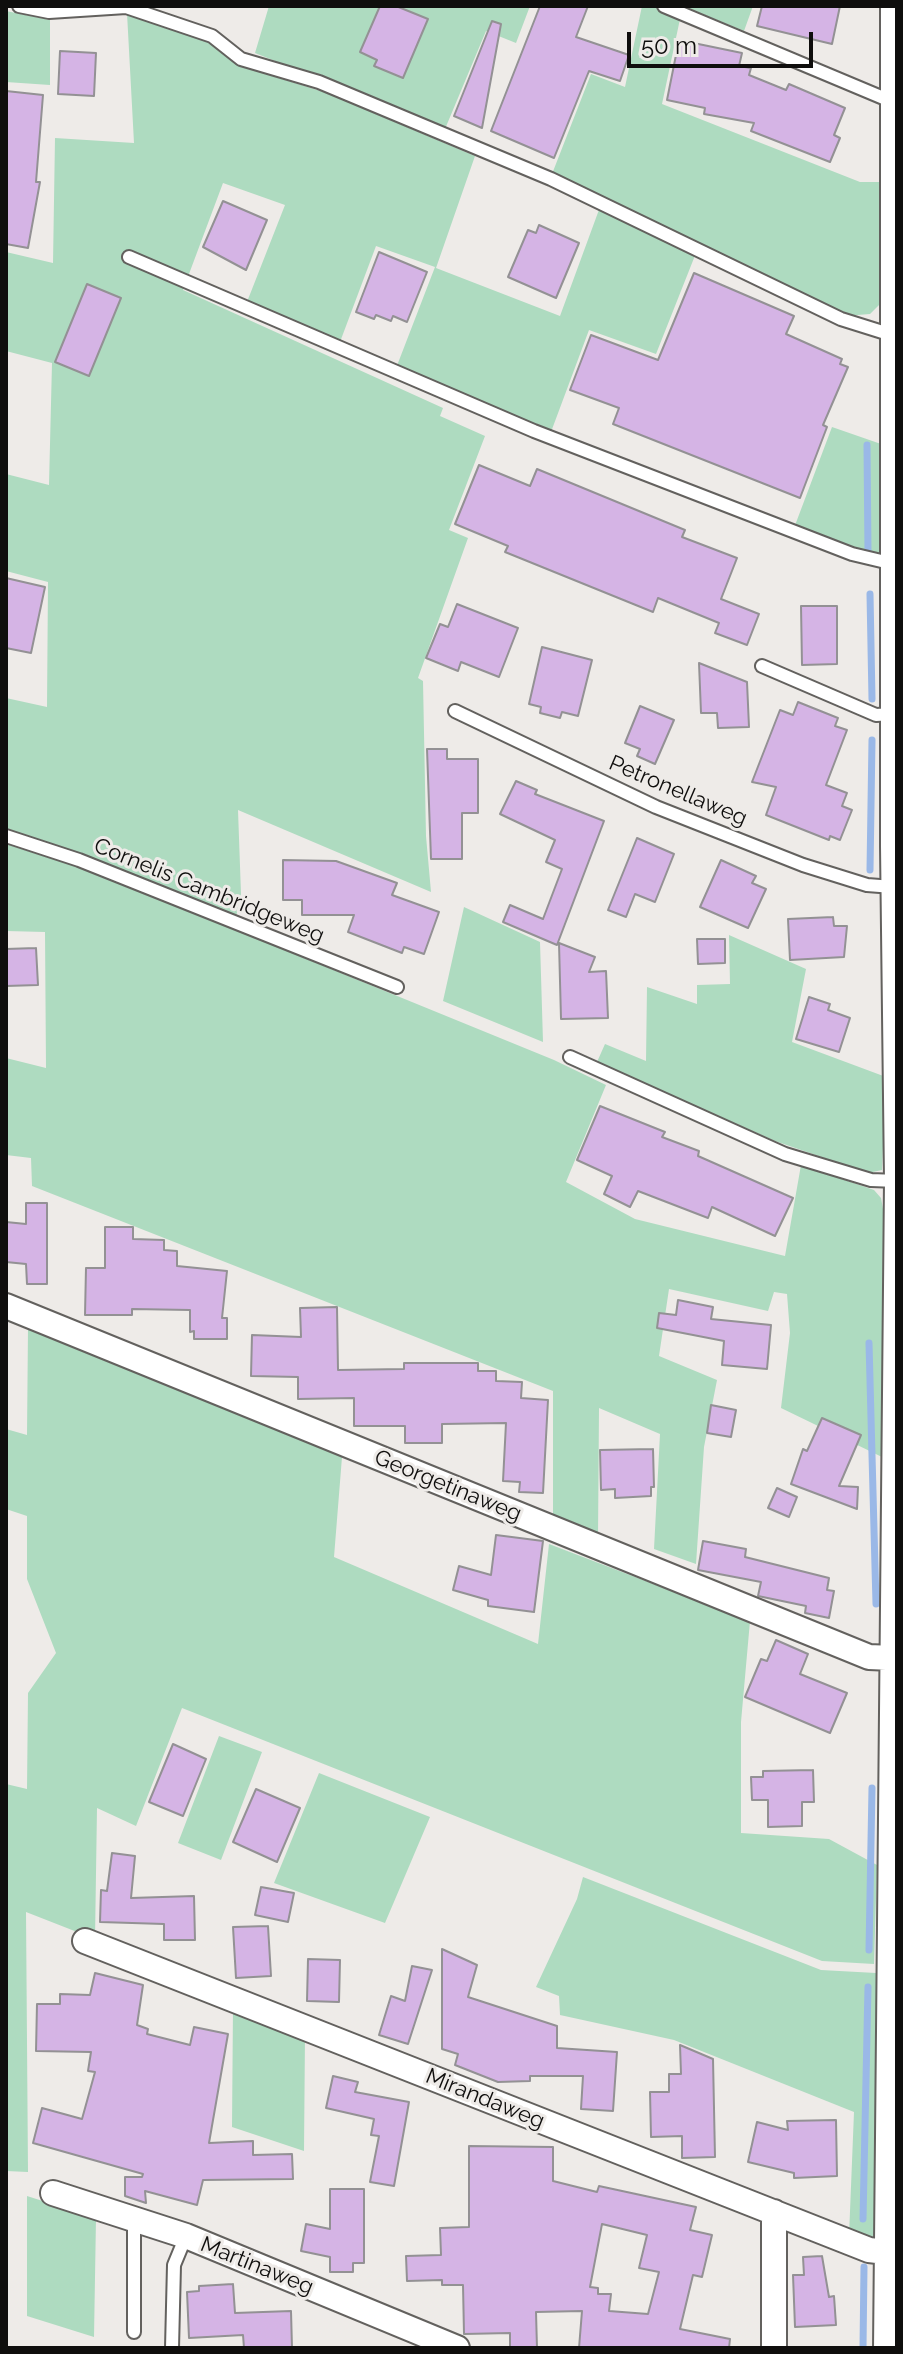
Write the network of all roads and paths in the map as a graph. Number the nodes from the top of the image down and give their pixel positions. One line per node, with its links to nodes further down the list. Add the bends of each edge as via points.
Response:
1 (19, 6): 7 (lane, via 49,12 126,7 212,36 241,59 319,82 551,179 841,319)
2 (664, 6): 4 (lane)
3 (893, 6): 4 (street)
4 (893, 102): 5 (street)
5 (896, 226): 7 (street)
6 (129, 257): 8 (lane, via 534,431 852,554)
7 (892, 335): 8 (street)
8 (896, 564): 11 (street)
9 (762, 666): 11 (lane, via 876,715)
10 (455, 711): 14 (lane, Petronellaweg, via 656,807 803,865 867,885)
11 (894, 714): 13 (street)
12 (6, 836): 15 (lane, Cornelis Cambridgeweg)
13 (895, 846): 14 (street)
14 (893, 887): 17 (street)
15 (397, 987)
16 (570, 1057): 17 (lane, via 785,1154 871,1180)
17 (897, 1181): 19 (street)
18 (6, 1306): 20 (street, Georgetinaweg, via 869,1657)
19 (895, 1586): 20 (street)
20 (892, 1658): 26 (street)
21 (85, 1941): 23 (street, Mirandaweg)
22 (53, 2193): 24 (street, Martinaweg)
23 (774, 2212): 26 (street, Mirandaweg); 30 (street)
24 (134, 2220): 25 (street, Martinaweg); 27 (lane)
25 (186, 2236): 28 (lane, via 174,2265); 29 (street, Martinaweg)
26 (886, 2252): 31 (street)
27 (134, 2332)
28 (172, 2348)
29 (457, 2348)
30 (774, 2348)
31 (886, 2348)

